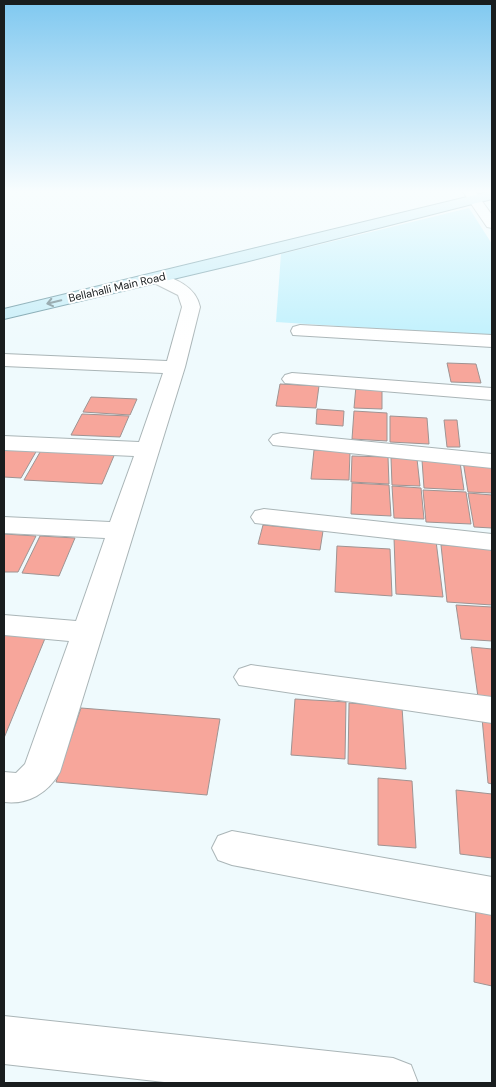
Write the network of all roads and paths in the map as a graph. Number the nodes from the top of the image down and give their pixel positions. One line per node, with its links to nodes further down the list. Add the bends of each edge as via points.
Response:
1 (276, 241): 4 (main road, Bellahalli Main Road)
2 (304, 241): 3 (main road, Bellahalli Main Road)
3 (156, 278): 5 (main road, Bellahalli Main Road, one-way to 5); 9 (street, via 186,292 191,299)
4 (4, 300)
5 (4, 314)
6 (300, 331): 7 (street)
7 (492, 341)
8 (4, 360): 9 (street)
9 (175, 367): 14 (street)
10 (292, 379): 11 (street)
11 (492, 394)
12 (281, 440): 15 (street)
13 (4, 443): 14 (street)
14 (147, 449): 18 (street)
15 (492, 460)
16 (264, 516): 19 (street)
17 (4, 524): 18 (street)
18 (122, 531): 21 (street)
19 (492, 542)
20 (4, 625): 21 (street)
21 (86, 632): 24 (street, via 41,772 29,784 18,789)
22 (252, 677): 23 (street)
23 (492, 710)
24 (4, 788)
25 (232, 848): 26 (street)
26 (492, 896)
27 (4, 1040): 28 (street)
28 (393, 1083)

